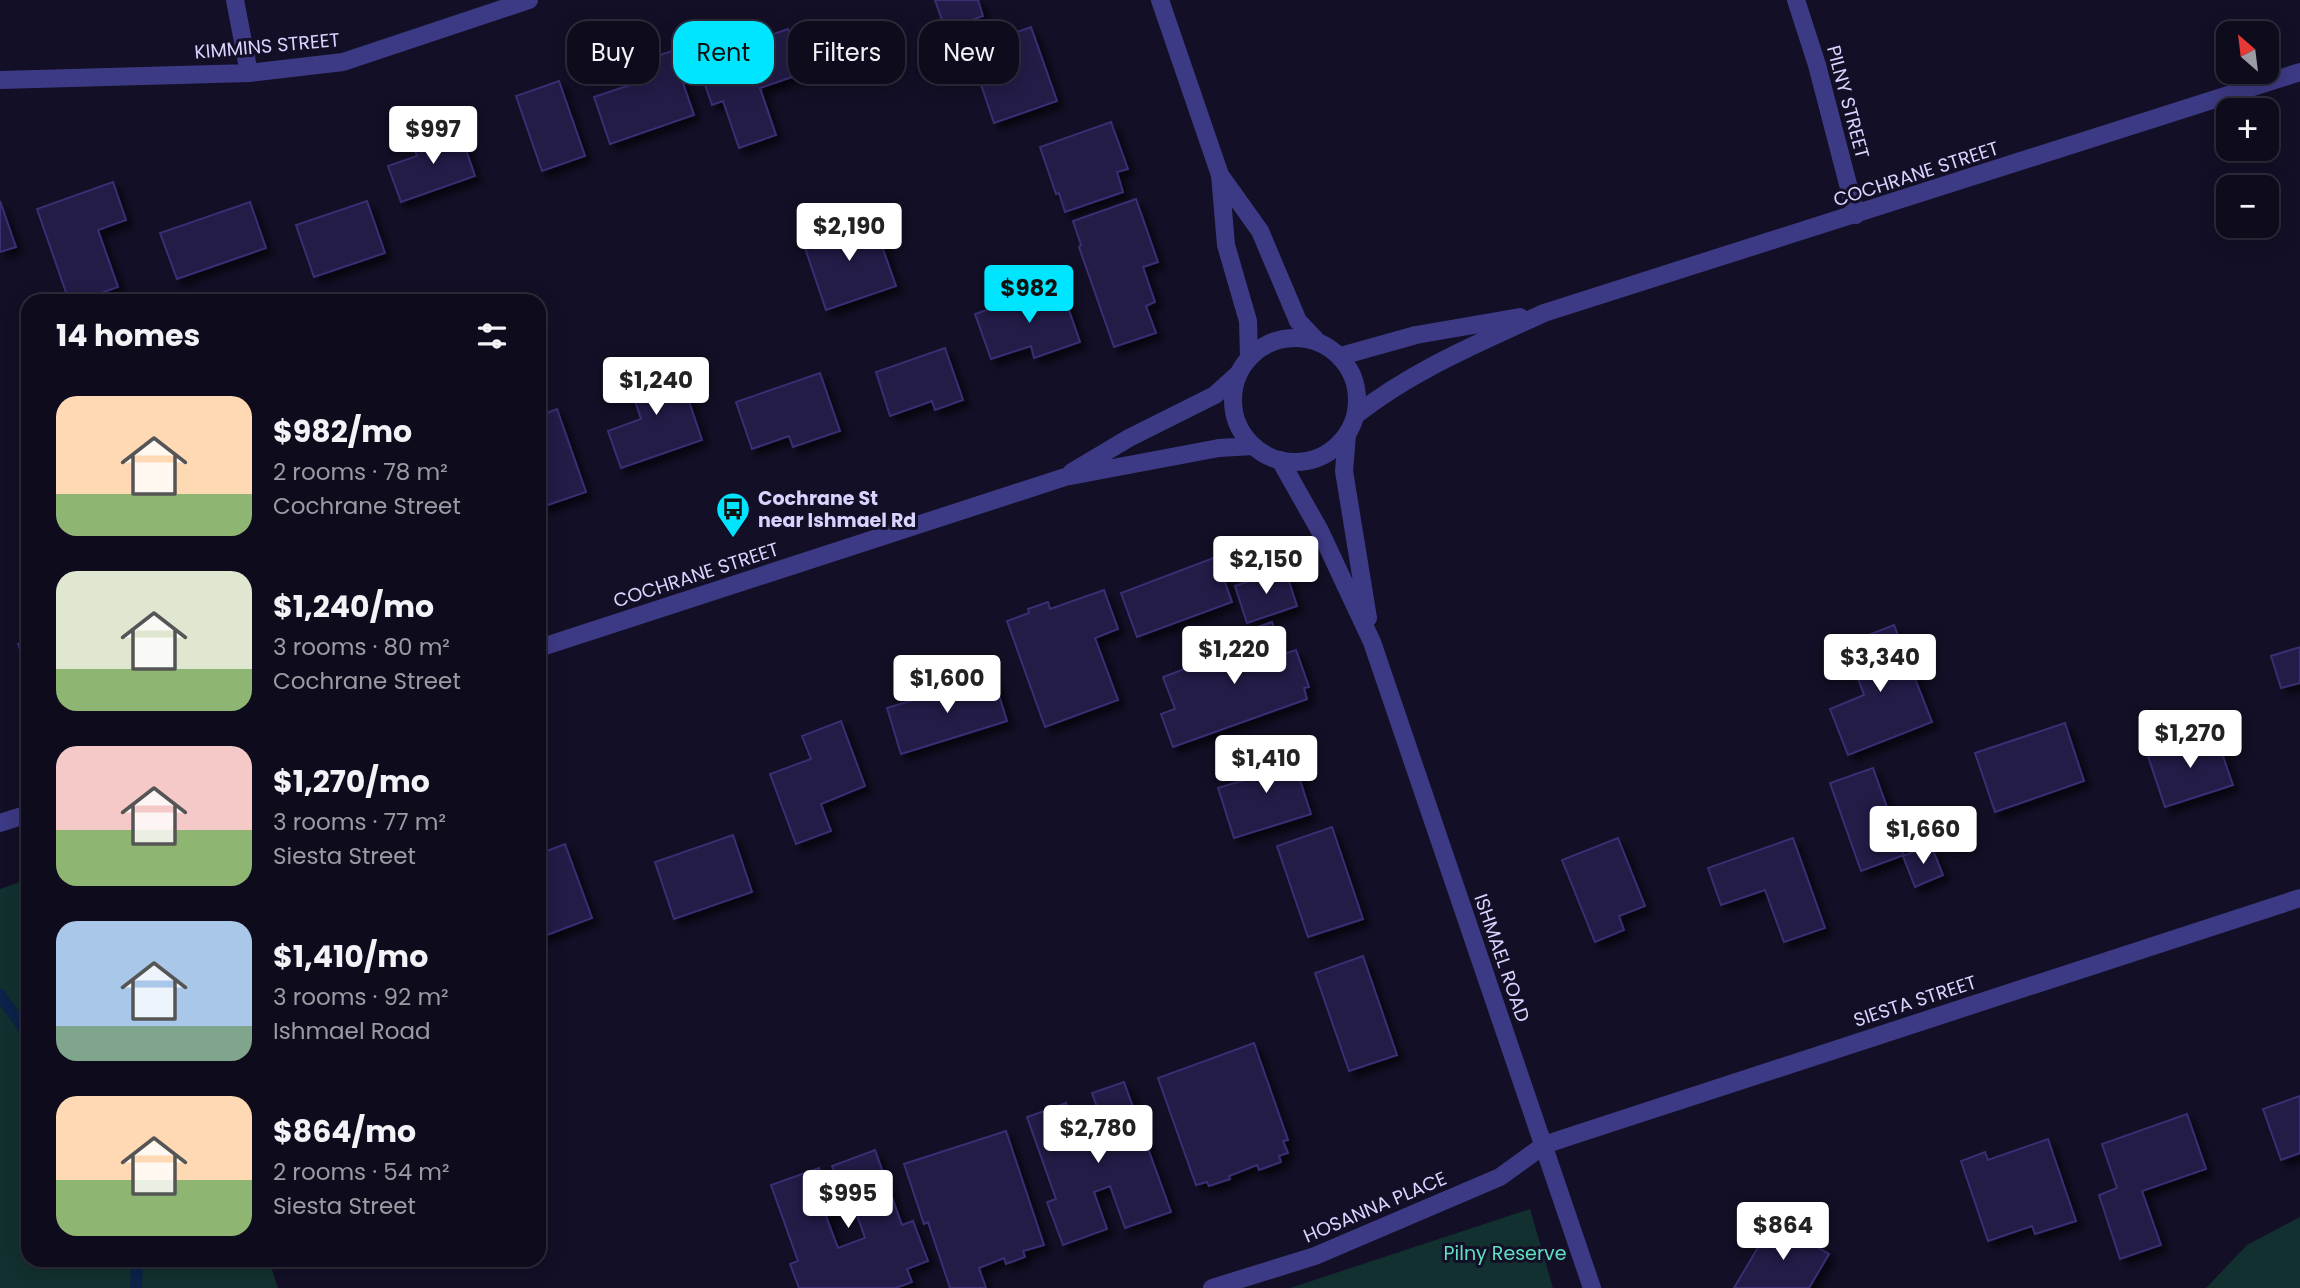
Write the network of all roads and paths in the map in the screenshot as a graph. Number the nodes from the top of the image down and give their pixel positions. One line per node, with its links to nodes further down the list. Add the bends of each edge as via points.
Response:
1 (235, 0): 5 (street)
2 (529, 0): 5 (street, KIMMINS STREET, via 342,62)
3 (1160, 0): 8 (street)
4 (1796, 0): 9 (street, PILNY STREET)
5 (249, 72): 7 (street, KIMMINS STREET)
6 (2300, 72): 9 (street, COCHRANE STREET)
7 (0, 80)
8 (1220, 174): 11 (street, via 1260,231 1298,321); 13 (street, via 1226,245 1248,321)
9 (1856, 215): 10 (street, COCHRANE STREET)
10 (1544, 313): 12 (street, COCHRANE STREET, via 1416,335); 15 (street, COCHRANE STREET, via 1426,368)
11 (1316, 340): 12 (street); 13 (street, via 1280,339)
12 (1341, 356): 15 (street, via 1353,374 1358,394)
13 (1250, 357): 14 (street)
14 (1237, 376): 17 (street, via 1233,408); 19 (street, COCHRANE STREET, via 1215,395 1129,438)
15 (1356, 415): 16 (street)
16 (1347, 435): 18 (street, via 1317,458); 20 (street, ISHMAEL ROAD, via 1344,471)
17 (1253, 446): 18 (street); 19 (street, COCHRANE STREET, via 1219,448)
18 (1280, 460): 20 (street, ISHMAEL ROAD)
19 (1065, 477): 21 (street, COCHRANE STREET)
20 (1373, 642): 25 (street, ISHMAEL ROAD)
21 (546, 646)
22 (21, 816): 23 (street)
23 (0, 823)
24 (2300, 898): 25 (street, SIESTA STREET)
25 (1544, 1145): 26 (street, HOSANNA PLACE, via 1500,1177 1315,1256); 27 (street, ISHMAEL ROAD)
26 (1212, 1288)
27 (1591, 1288)

